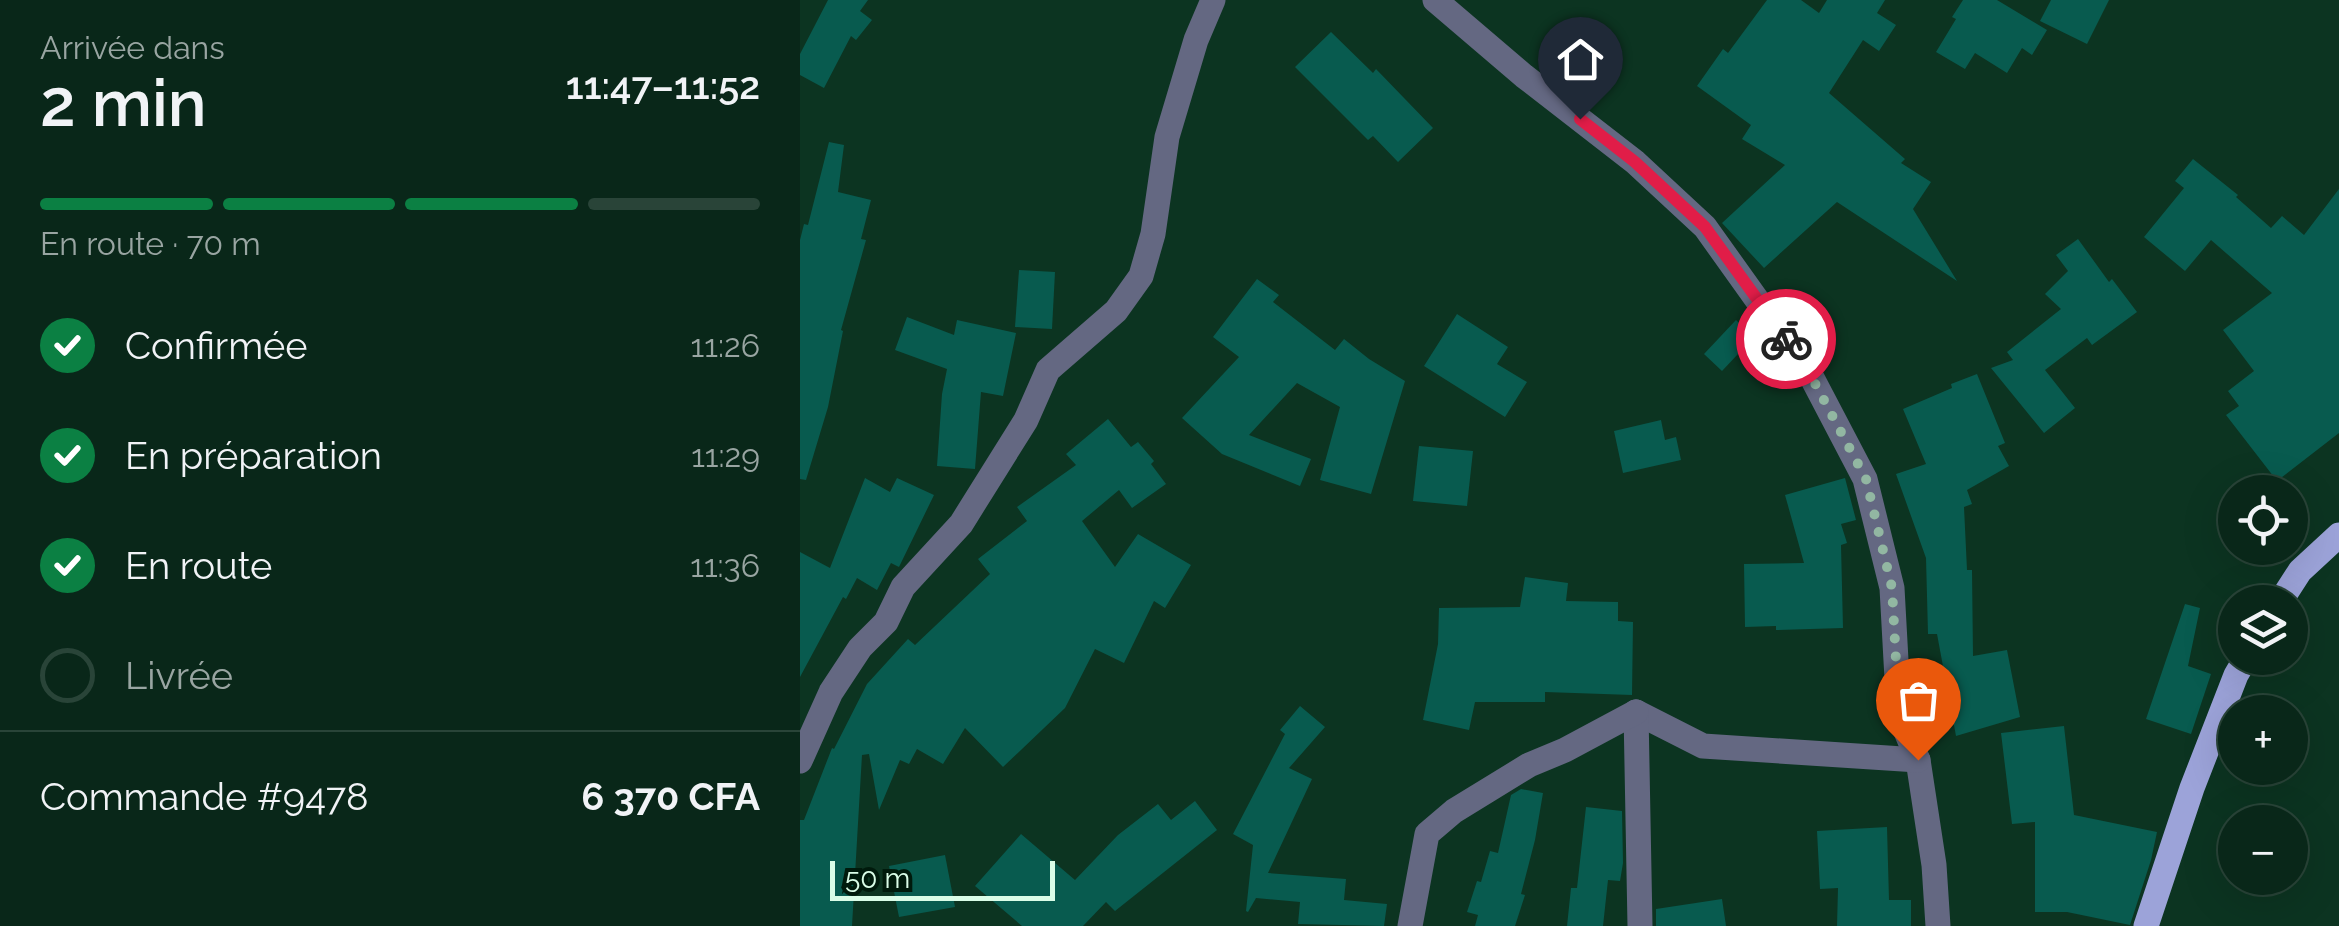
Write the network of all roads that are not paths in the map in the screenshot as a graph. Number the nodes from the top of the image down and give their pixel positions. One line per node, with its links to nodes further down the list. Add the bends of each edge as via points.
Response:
1 (1213, 0): 8 (street, via 1167,137 1142,276 1116,310 1048,370 1026,420 960,524 903,587 886,622 831,692)
2 (1434, 0): 7 (street, via 1705,227 1810,374 1866,479 1892,588 1899,715)
3 (2339, 535): 4 (main road)
4 (2291, 585)
5 (2236, 675): 12 (main road)
6 (1636, 712): 7 (street, via 1704,746); 9 (street, via 1528,766 1427,834); 10 (street)
7 (1918, 760): 11 (street)
8 (800, 761)
9 (1410, 926)
10 (1640, 926)
11 (1938, 926)
12 (2146, 926)

